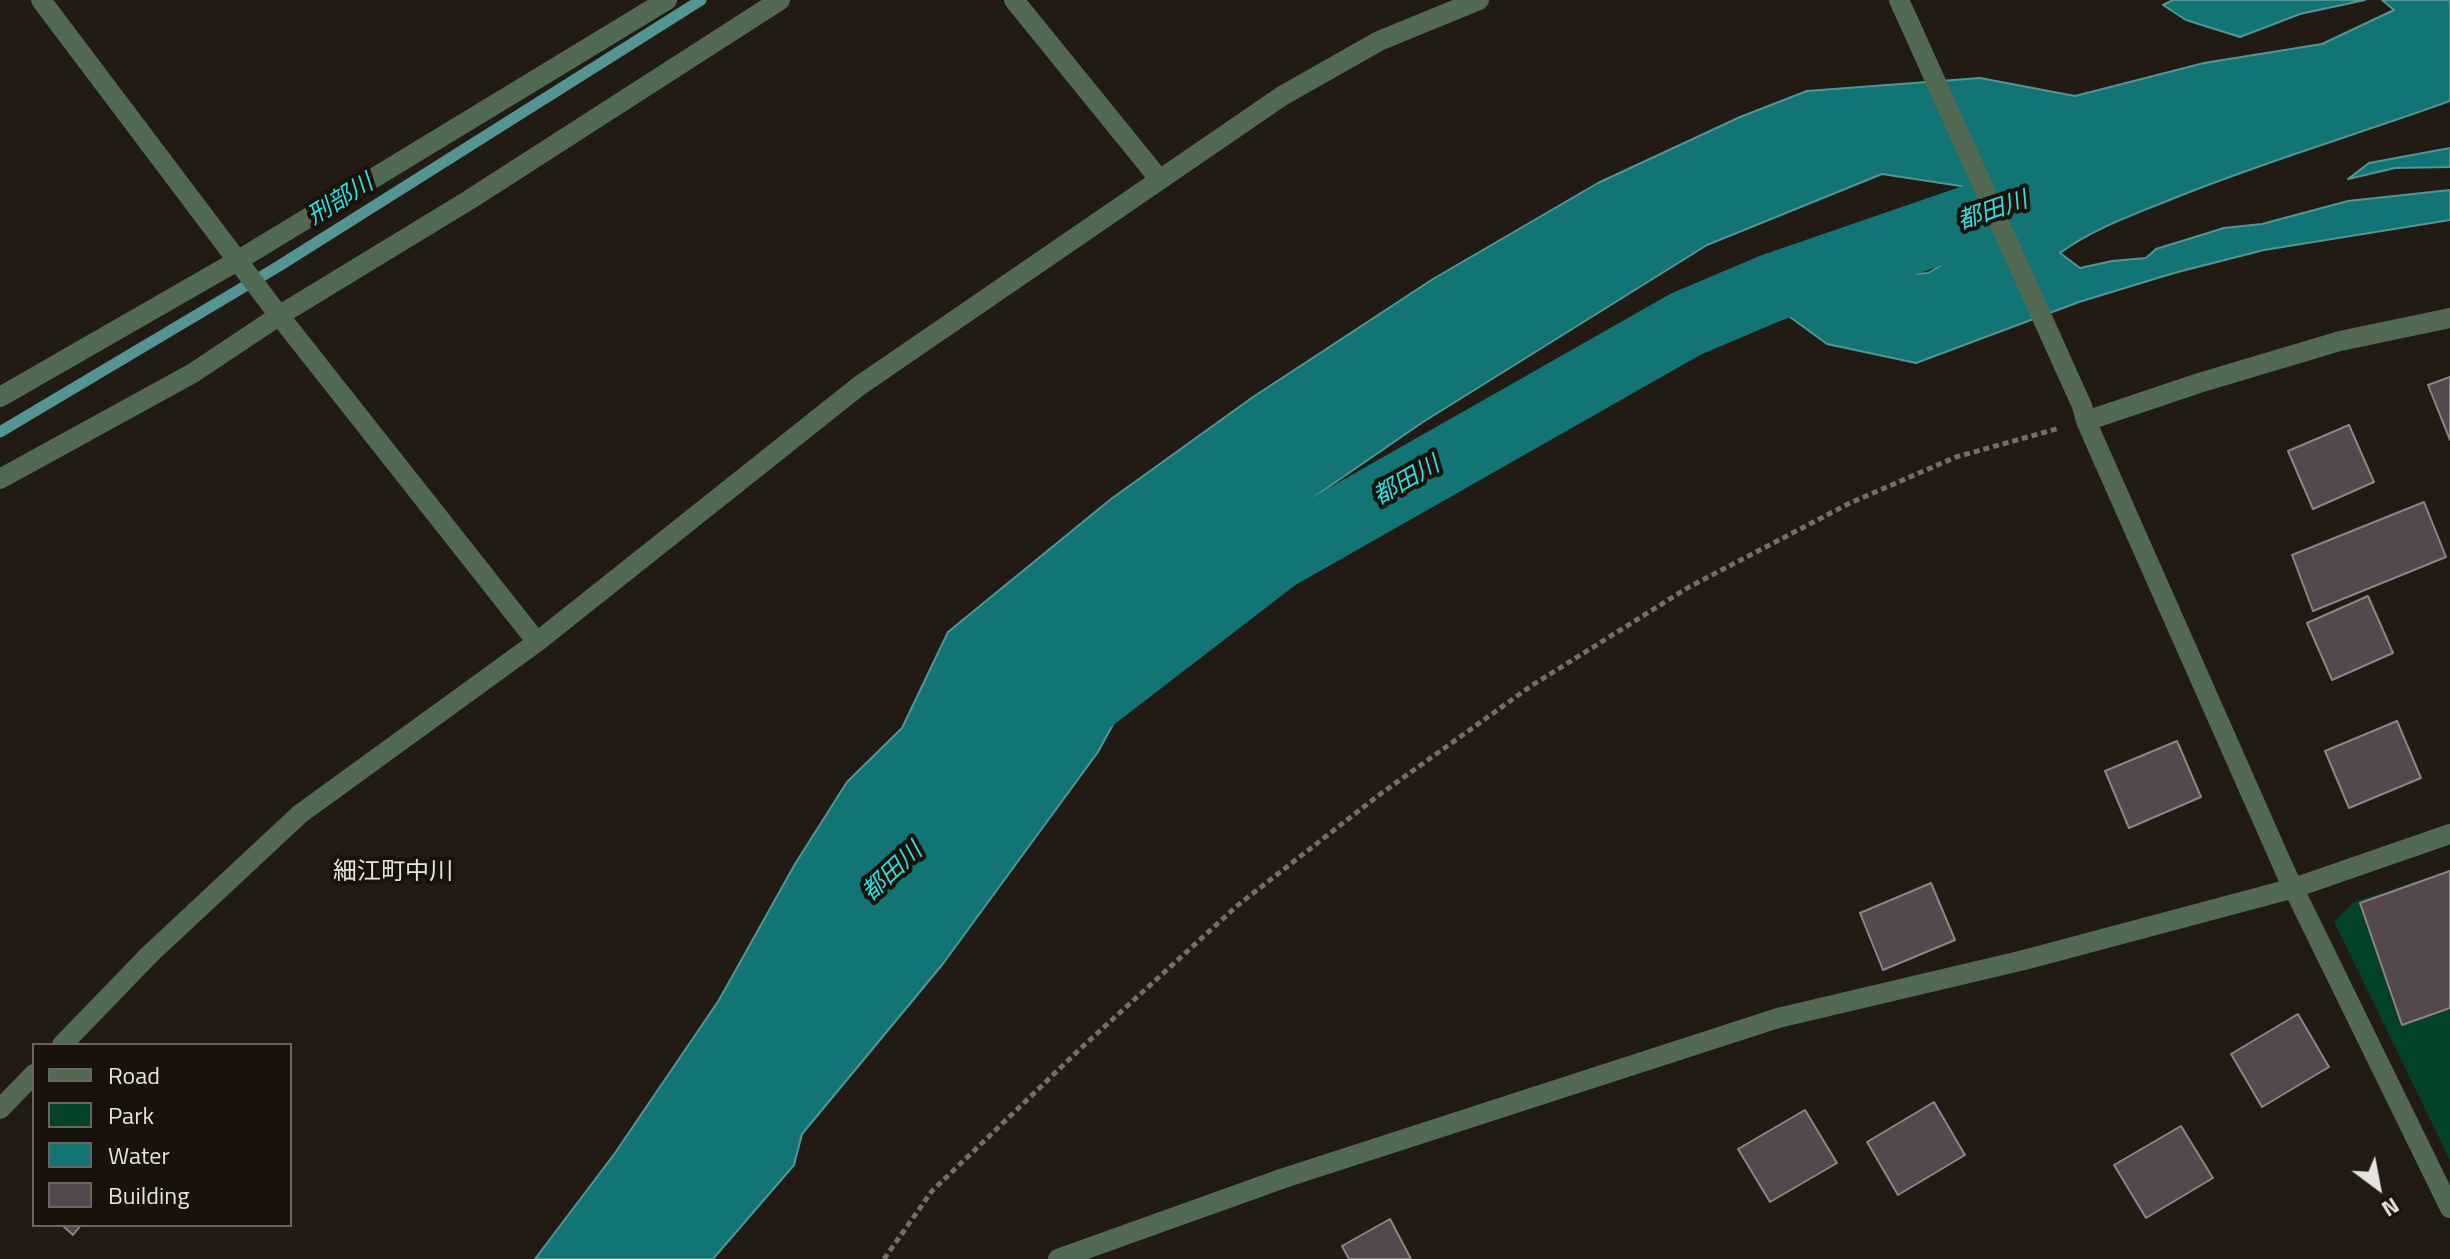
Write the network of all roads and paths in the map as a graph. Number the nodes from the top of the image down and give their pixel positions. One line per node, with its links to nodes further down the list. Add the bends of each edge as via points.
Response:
1 (41, 0): 8 (street)
2 (667, 0): 8 (street)
3 (780, 0): 9 (street, via 469,200)
4 (1014, 0): 7 (street)
5 (1479, 0): 7 (street, via 1379,41 1282,96)
6 (1899, 0): 12 (street)
7 (1160, 180): 14 (street, via 859,386)
8 (240, 264): 9 (street); 11 (street)
9 (277, 312): 13 (street, via 193,373); 14 (street)
10 (2450, 318): 12 (street, via 2340,341)
11 (0, 397)
12 (2084, 414): 16 (street); 21 (path, via 1956,457 1850,503 1689,587 1531,686 1238,905 932,1191)
13 (0, 479)
14 (537, 642): 17 (street, via 300,814)
15 (2450, 834): 16 (street)
16 (2294, 888): 20 (street); 22 (street, via 1778,1018 1284,1178)
17 (64, 1043)
18 (32, 1076): 19 (street)
19 (0, 1109)
20 (2450, 1208)
21 (884, 1259)
22 (1058, 1259)

